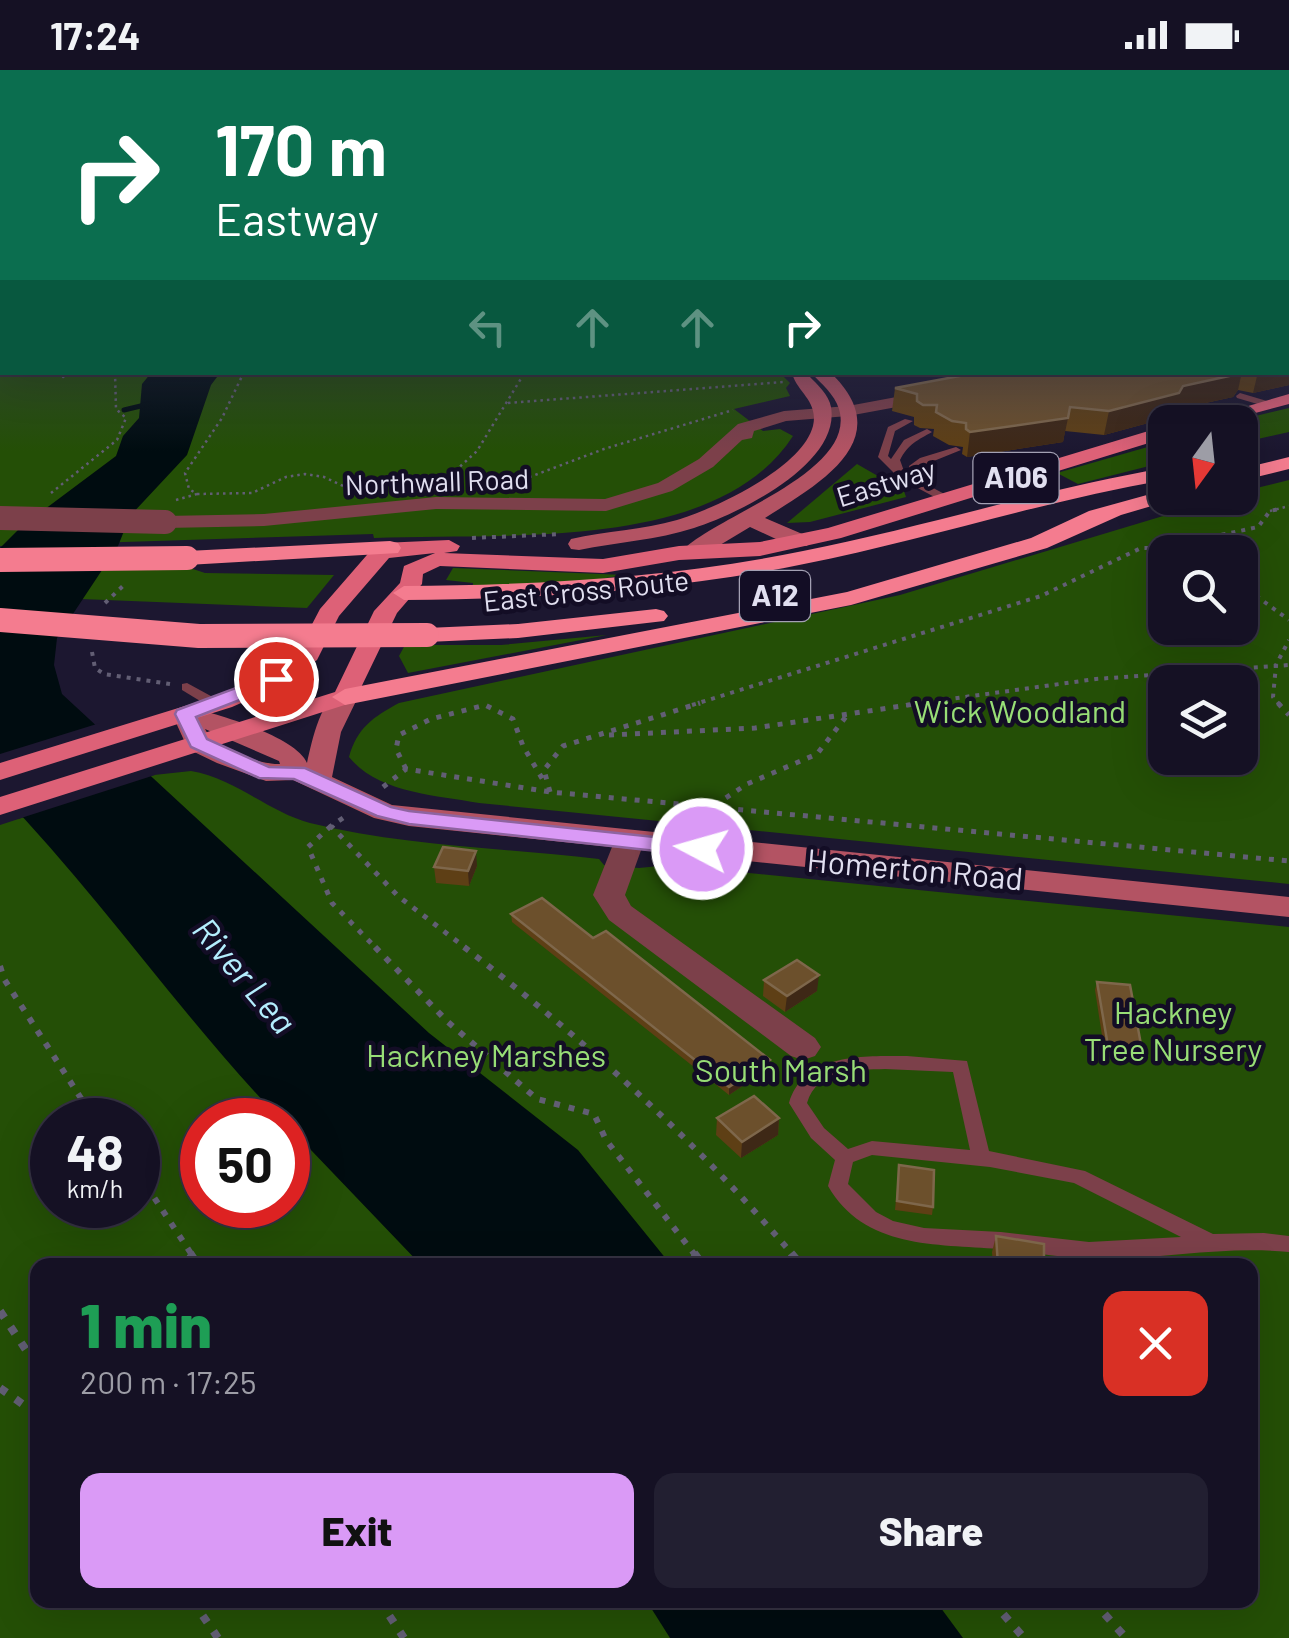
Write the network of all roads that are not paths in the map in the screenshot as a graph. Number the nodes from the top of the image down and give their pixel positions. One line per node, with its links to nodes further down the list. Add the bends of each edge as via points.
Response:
1 (821, 375): 6 (street)
2 (798, 377): 7 (street)
3 (948, 386): 6 (street, Northwall Road)
4 (1240, 396): 5 (lane)
5 (1280, 402)
6 (846, 406): 7 (street, Northwall Road); 22 (street, via 848,434 836,455)
7 (822, 409): 23 (street, Northwall Road, bridge, via 745,428 715,458 624,502 572,507 426,496 264,520); 24 (street, via 817,439 795,463 754,494)
8 (908, 421): 15 (lane, via 891,429 883,458)
9 (927, 432): 15 (lane, via 908,440 896,460)
10 (1148, 437): 19 (main road, Eastway / A106)
11 (1289, 447): 12 (highway)
12 (1258, 455)
13 (1289, 462): 14 (highway)
14 (1258, 470)
15 (900, 471): 18 (lane); 18 (lane, via 924,448 951,447 914,466)
16 (1148, 481): 30 (highway, A12, via 721,572 557,589)
17 (1148, 482): 34 (highway, East Cross Route / A12, via 982,531 771,578)
18 (917, 484): 19 (lane)
19 (946, 499): 25 (main road, Eastway / A106)
20 (1148, 501): 21 (highway, East Cross Route / A12)
21 (1114, 510): 34 (highway, East Cross Route / A12, via 872,576 736,603 574,626); 36 (highway, A12, via 1038,542 882,590)
22 (750, 516): 25 (street, via 766,530); 27 (street)
23 (0, 518)
24 (675, 526): 26 (street); 27 (street, via 668,541)
25 (799, 541): 27 (main road, Eastway / A106)
26 (579, 544): 27 (main road, Eastway / A106); 28 (main road, Eastway / A106)
27 (685, 553): 30 (main road, Eastway / A106, via 603,566 449,558 422,565)
28 (381, 555): 29 (highway, bridge); 30 (main road); 32 (main road)
29 (0, 560)
30 (408, 583): 32 (main road, A106); 36 (main road, via 386,611)
31 (0, 602): 34 (highway, East Cross Route / A12)
32 (328, 614): 35 (main road)
33 (0, 620): 34 (highway, East Cross Route / A12, bridge, via 199,636)
34 (427, 627)
35 (308, 654): 36 (main road, via 320,684); 37 (main road, via 276,679 215,704)
36 (345, 697): 38 (main road); 41 (street)
37 (186, 701): 38 (street); 39 (street); 40 (main road, via 134,730)
38 (234, 730): 39 (main road); 41 (street, via 291,756)
39 (198, 743): 41 (street, Homerton Road, via 266,773); 42 (main road)
40 (0, 772)
41 (307, 777): 43 (street, Homerton Road, via 409,817)
42 (0, 806)
43 (630, 842): 44 (street, Homerton Road); 45 (street, via 609,895 620,913)
44 (1289, 907)
45 (802, 1047)
46 (845, 1157): 47 (lane, via 872,1148); 47 (lane, via 807,1122 798,1102 803,1088 817,1074 841,1067 924,1062 962,1066); 48 (lane, via 838,1186 878,1226 948,1240 1088,1251)
47 (981, 1158): 48 (lane, via 1078,1176)
48 (1215, 1244): 49 (lane)
49 (1289, 1244)

